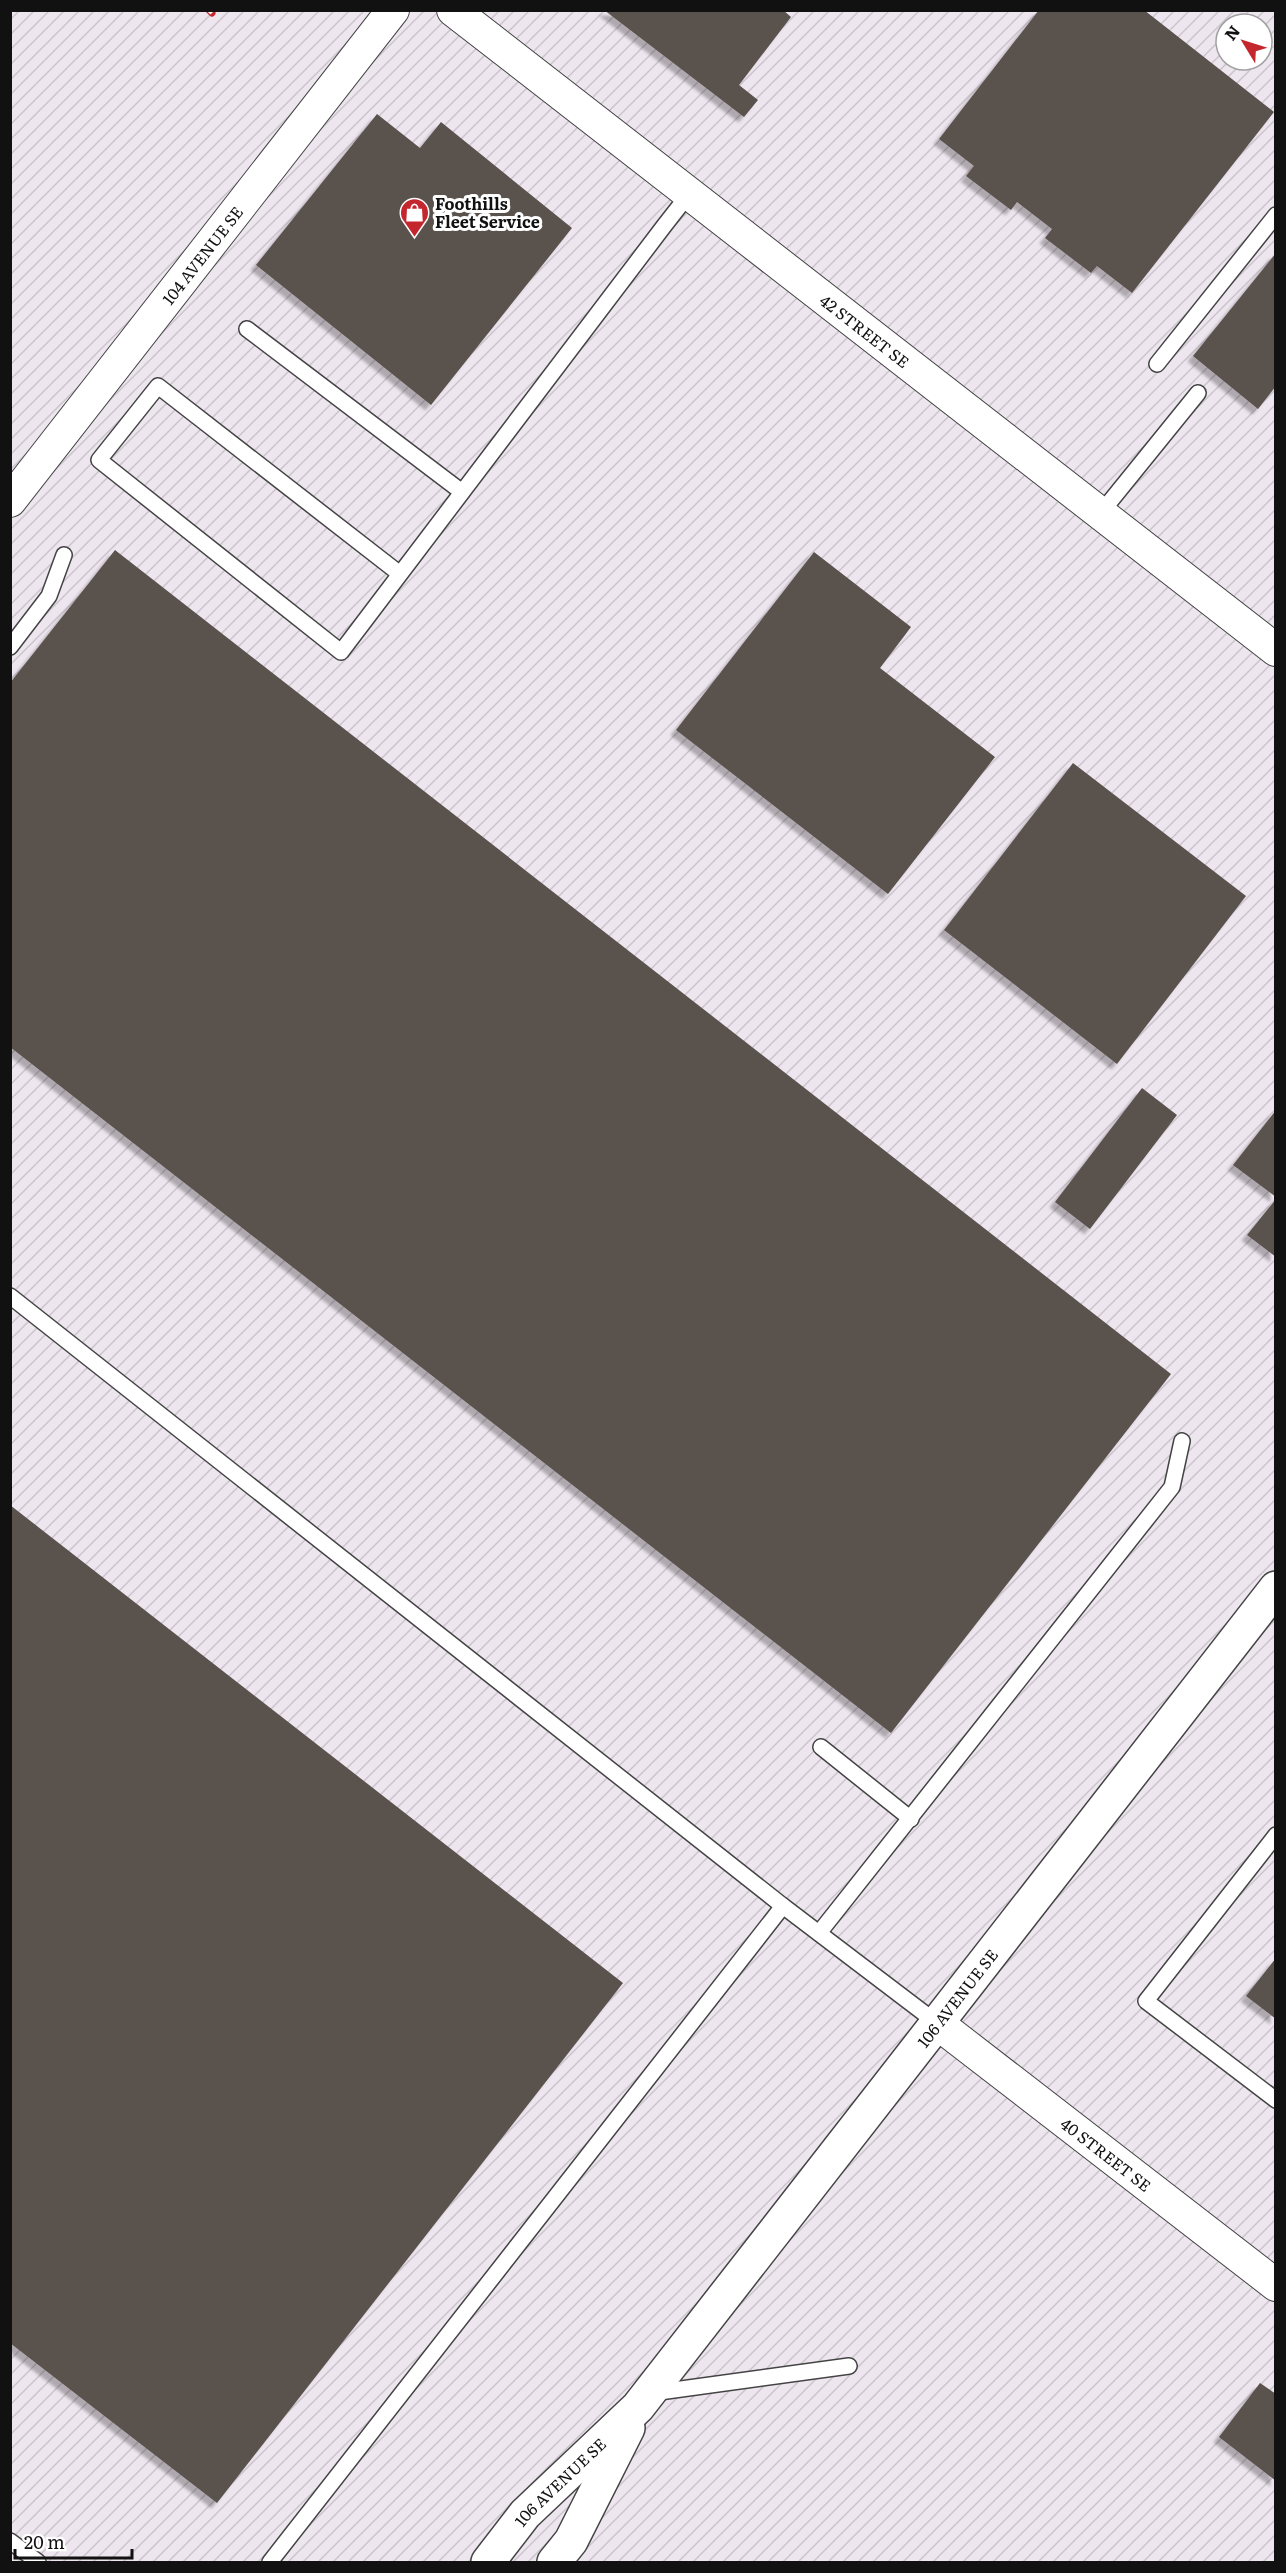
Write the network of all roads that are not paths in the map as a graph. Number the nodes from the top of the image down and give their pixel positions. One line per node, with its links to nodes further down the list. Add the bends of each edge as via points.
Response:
1 (393, 10): 9 (street, 104 AVENUE SE)
2 (453, 10): 3 (street, 42 STREET SE)
3 (689, 194): 8 (lane); 10 (street, 42 STREET SE)
4 (1275, 215): 6 (lane)
5 (247, 329): 8 (lane)
6 (1157, 364)
7 (1198, 393): 10 (lane)
8 (462, 492): 12 (lane)
9 (10, 501)
10 (1100, 514): 14 (street, 42 STREET SE)
11 (64, 555): 13 (lane, via 49,596)
12 (400, 574): 12 (lane, via 341,652 99,460 158,386)
13 (10, 647)
14 (1275, 650)
15 (10, 1296): 21 (lane)
16 (1182, 1441): 19 (lane, via 1172,1487)
17 (1275, 1588): 23 (street, 106 AVENUE SE)
18 (821, 1747): 19 (lane)
19 (912, 1819): 22 (lane)
20 (1275, 1835): 24 (lane, via 1146,2001)
21 (783, 1906): 22 (lane); 30 (lane)
22 (819, 1933): 23 (lane)
23 (937, 2023): 25 (street, 40 STREET SE); 27 (street, 106 AVENUE SE)
24 (1275, 2100)
25 (1272, 2276)
26 (849, 2366): 27 (lane)
27 (643, 2400): 31 (street, 106 AVENUE SE, via 525,2514); 32 (street, 106 AVENUE SE, via 571,2541)
28 (10, 2541): 29 (lane)
29 (38, 2562)
30 (270, 2562)
31 (488, 2562)
32 (554, 2562)

